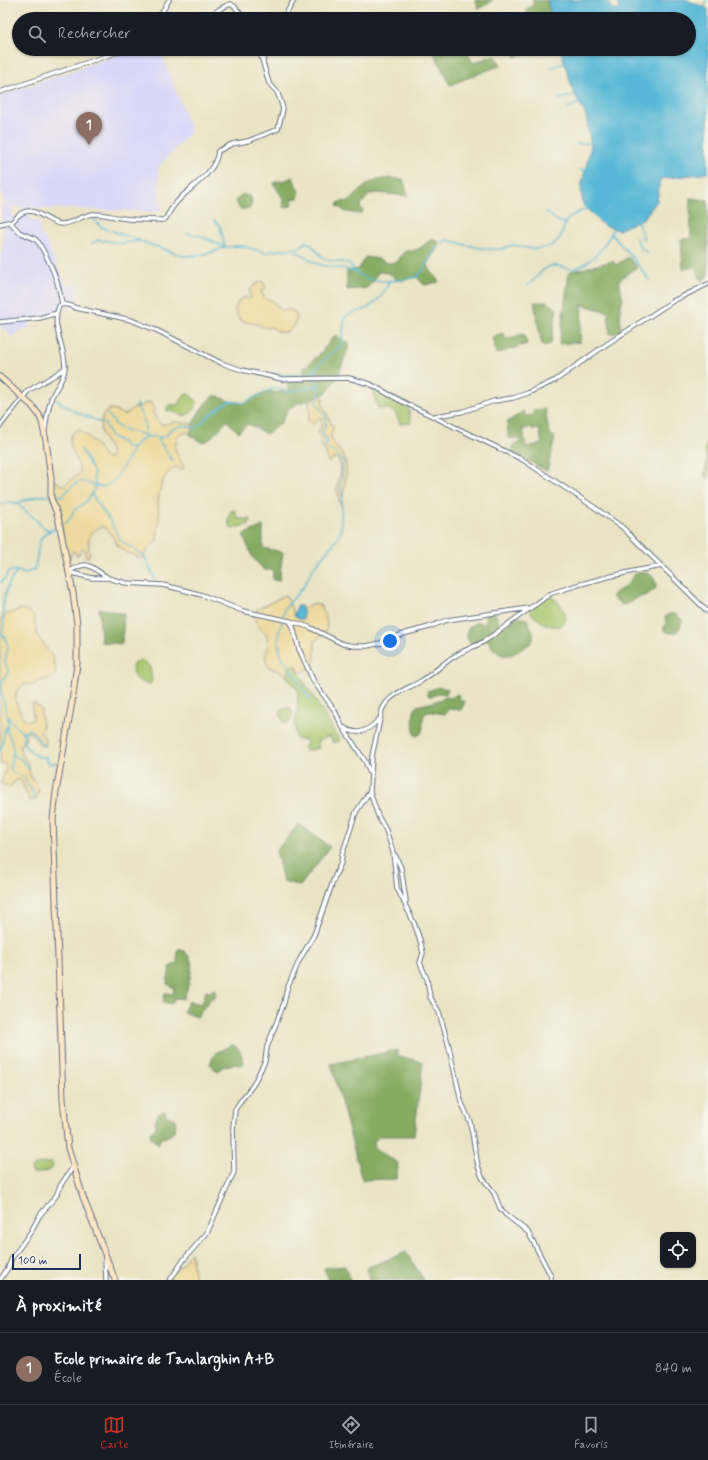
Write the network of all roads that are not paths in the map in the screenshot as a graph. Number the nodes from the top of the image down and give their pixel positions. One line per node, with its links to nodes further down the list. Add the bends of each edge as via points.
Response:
1 (169, 0): 3 (street)
2 (294, 0): 6 (street)
3 (162, 12)
4 (217, 12): 5 (street, via 231,4)
5 (239, 12)
6 (287, 12)
7 (106, 56): 11 (street)
8 (261, 56): 10 (street)
9 (264, 56): 10 (street)
10 (263, 66): 12 (street, via 283,109 278,129 220,149 216,162 176,203 164,220 95,214 62,224 29,211 21,213)
11 (0, 92)
12 (10, 223): 13 (street); 15 (street, via 19,232 39,243 55,275)
13 (0, 224)
14 (708, 284): 21 (street, via 673,301 556,380 513,398)
15 (62, 304): 16 (street); 21 (street, via 131,320 221,363 242,370 282,379 349,378 370,384)
16 (57, 313): 17 (street, via 40,318); 18 (street)
17 (0, 322)
18 (65, 368): 20 (street, via 28,391); 23 (street, via 61,382 51,399)
19 (0, 377): 20 (street)
20 (23, 397): 22 (street); 23 (street, via 39,415)
21 (434, 417): 24 (street, via 523,460 622,527)
22 (0, 426)
23 (44, 434): 25 (street, via 51,478 51,498 58,517)
24 (662, 566): 27 (street, via 617,574 577,585 548,595); 28 (street)
25 (68, 572): 26 (street, via 92,578); 26 (street, via 81,564 86,564); 36 (street, via 77,624 77,664 53,819 63,1100 68,1148)
26 (108, 578): 29 (street, via 126,583 176,588 243,610)
27 (533, 606): 29 (street, via 447,620 367,646 343,644); 30 (street, via 482,642 454,656 421,681 389,698)
28 (708, 612)
29 (290, 621): 31 (street, via 314,682 335,711)
30 (380, 719): 31 (street, via 368,729 357,733); 32 (street)
31 (342, 726): 32 (street, via 365,761)
32 (370, 774): 33 (street)
33 (370, 791): 34 (street); 41 (street, via 356,812 342,855 342,863 314,935 287,988 267,1047 265,1061 236,1110 233,1128 233,1178 218,1205 207,1233)
34 (393, 852): 35 (street, via 401,868); 35 (street, via 397,888)
35 (406, 904): 42 (street, via 420,940 423,953 420,963 448,1043 482,1177 505,1214 528,1232)
36 (73, 1167): 37 (street); 38 (street)
37 (105, 1253): 39 (street); 40 (street)
38 (0, 1280)
39 (106, 1280)
40 (115, 1280)
41 (170, 1280)
42 (552, 1280)

